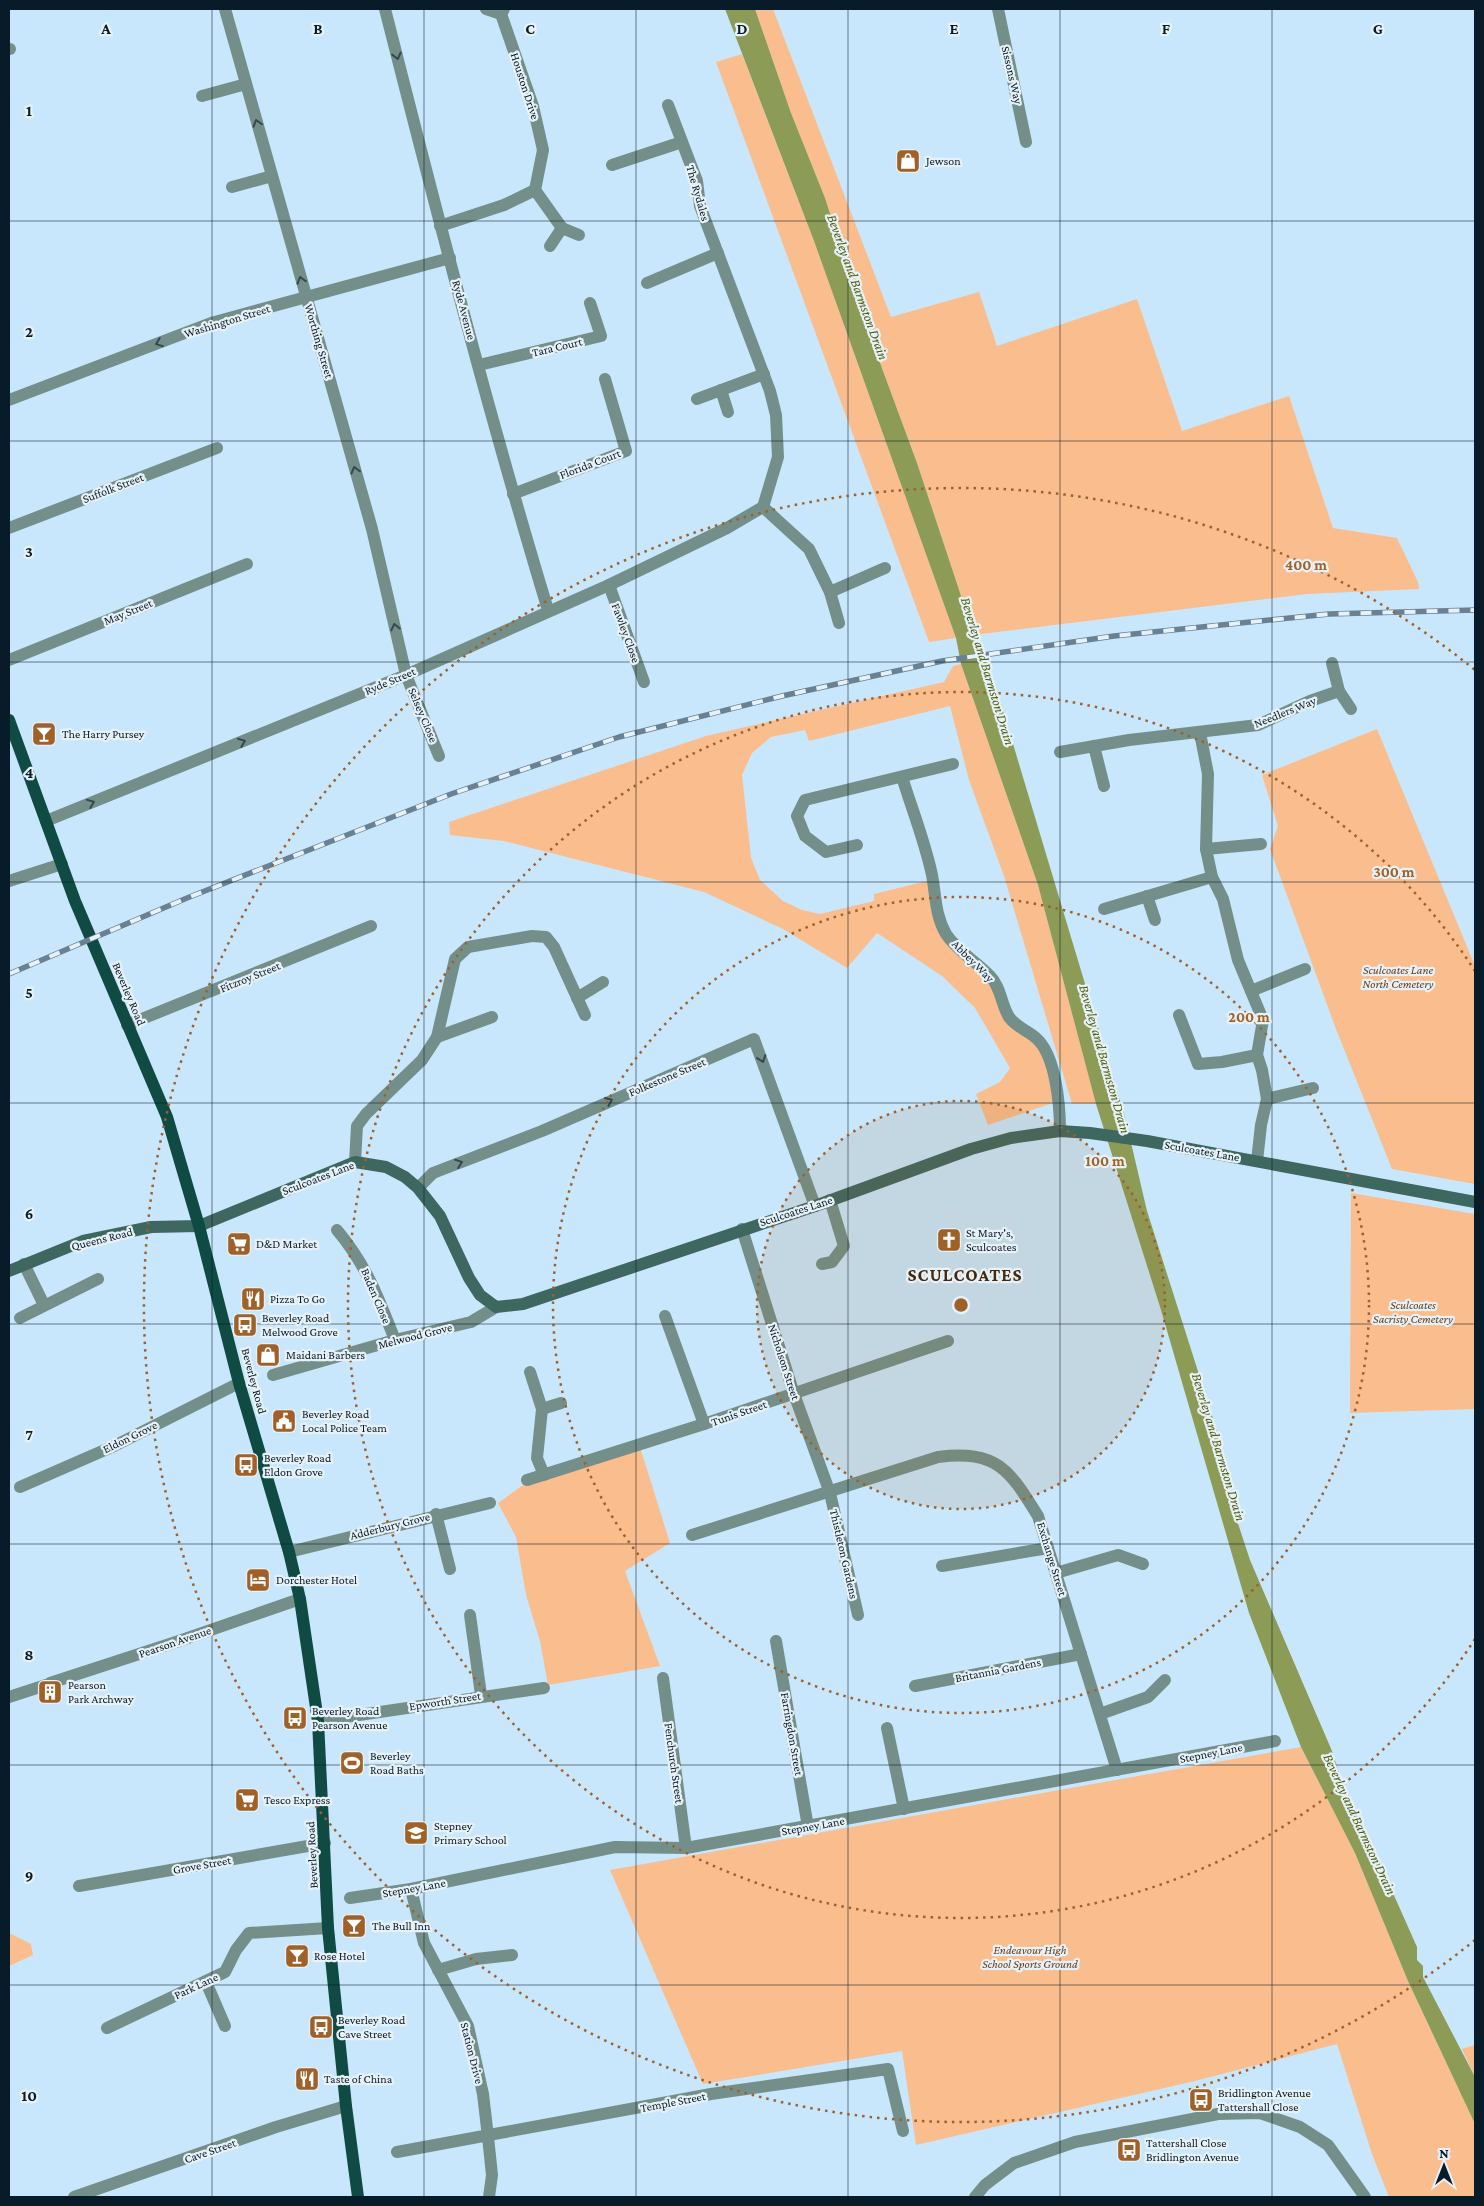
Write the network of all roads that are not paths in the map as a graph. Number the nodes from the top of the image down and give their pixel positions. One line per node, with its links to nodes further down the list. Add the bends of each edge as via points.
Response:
1 (225, 9): 6 (street, Worthing Street)
2 (385, 9): 15 (street, Ryde Avenue, one-way to 15)
3 (486, 9): 5 (street, Houston Drive)
4 (998, 9): 10 (street, Sissons Way)
5 (503, 11): 14 (street, Houston Drive, via 533,106 543,150)
6 (246, 84): 7 (street); 12 (street, Worthing Street, one-way to 6)
7 (202, 96)
8 (668, 105): 9 (street, The Rydales)
9 (682, 142): 11 (street); 19 (street, The Rydales, via 697,182 700,206)
10 (1026, 142)
11 (612, 165)
12 (272, 176): 13 (street); 22 (street, Worthing Street, one-way to 12)
13 (232, 187)
14 (535, 190): 15 (street, via 504,205); 16 (street)
15 (440, 226): 20 (street, Ryde Avenue)
16 (562, 228): 17 (street); 18 (street)
17 (579, 235)
18 (550, 246)
19 (718, 253): 21 (street); 25 (street, The Rydales)
20 (450, 258): 22 (street, Washington Street); 24 (street, Ryde Avenue)
21 (647, 283)
22 (306, 298): 29 (street, Washington Street, one-way to 29, via 211,323); 43 (street, Worthing Street, one-way to 22, via 369,520)
23 (590, 303): 24 (street, Tara Court, via 601,336)
24 (479, 365): 32 (street, Ryde Avenue)
25 (764, 374): 27 (street); 33 (street, The Rydales, via 776,415 778,457)
26 (605, 379): 32 (street, Florida Court, via 626,451)
27 (721, 390): 28 (street); 30 (street)
28 (697, 399)
29 (9, 400)
30 (728, 412)
31 (217, 448): 34 (street, Suffolk Street)
32 (513, 494): 39 (street, Ryde Avenue)
33 (763, 507): 37 (street, Ryde Street, via 727,528); 38 (street, via 809,548)
34 (9, 528)
35 (247, 564): 41 (street, May Street)
36 (885, 568): 38 (street)
37 (608, 585): 39 (street, Ryde Street); 44 (street, Fawley Close)
38 (830, 592): 40 (street)
39 (548, 610): 43 (street, Ryde Street)
40 (839, 623)
41 (9, 660)
42 (1332, 663): 45 (street)
43 (406, 675): 51 (street, Selsey Close); 55 (street, Ryde Street, one-way to 43)
44 (644, 682)
45 (1339, 691): 46 (street); 48 (street, Needlers Way, via 1310,700 1258,725)
46 (1351, 709)
47 (9, 720): 55 (main road, Beverley Road)
48 (1200, 733): 49 (street, Needlers Way); 58 (street, via 1208,774)
49 (1094, 746): 50 (street, Needlers Way); 54 (street)
50 (1060, 752)
51 (439, 756)
52 (953, 764): 53 (street)
53 (902, 777): 57 (street, via 805,800 798,816 805,836 826,852); 78 (street, Abbey Way, via 932,876 940,921 954,944 999,988 1012,1021 1036,1038 1045,1049 1059,1100)
54 (1104, 786)
55 (46, 821): 59 (main road, Beverley Road)
56 (1261, 844): 58 (street)
57 (857, 845)
58 (1206, 848): 60 (street)
59 (62, 864): 61 (street); 73 (main road, Beverley Road)
60 (1212, 877): 62 (street); 68 (street, via 1223,898 1238,960)
61 (9, 882)
62 (1148, 896): 63 (street); 64 (street)
63 (1104, 909)
64 (1155, 920)
65 (371, 926): 73 (street, Fitzroy Street)
66 (1305, 969): 68 (street)
67 (603, 982): 69 (street)
68 (1251, 991): 75 (street, via 1263,1020)
69 (577, 998): 70 (street); 74 (street, via 554,947 546,937 532,936 468,947 454,959)
70 (585, 1015)
71 (1179, 1015): 75 (street, via 1198,1064)
72 (492, 1017): 74 (street)
73 (127, 1025): 85 (main road, Beverley Road, via 167,1117)
74 (437, 1037): 80 (street, via 422,1060 357,1126)
75 (1257, 1055): 77 (street)
76 (1313, 1088): 77 (street)
77 (1267, 1099): 79 (street)
78 (1060, 1132): 79 (street, Sculcoates Lane, via 1104,1134); 82 (street, Sculcoates Lane, via 1012,1138 980,1147)
79 (1257, 1160): 83 (street, Sculcoates Lane)
80 (355, 1162): 81 (street, Sculcoates Lane, via 386,1167 406,1177); 85 (street, Sculcoates Lane)
81 (418, 1188): 84 (street, Folkestone Street, one-way to 84, via 433,1173 542,1130 754,1038); 93 (street, Sculcoates Lane, via 440,1216 472,1284)
82 (830, 1200): 84 (street, Sculcoates Lane); 89 (street, via 844,1246 832,1262)
83 (1475, 1202)
84 (815, 1206): 86 (street, Sculcoates Lane)
85 (199, 1226): 88 (street, Queens Road, via 151,1227 83,1241); 100 (main road, Beverley Road)
86 (742, 1228): 93 (street, Sculcoates Lane, via 523,1304); 101 (street, Nicholson Street)
87 (336, 1230): 96 (street, Baden Close, via 354,1250 370,1276)
88 (24, 1264): 90 (street, Queens Road); 92 (street)
89 (822, 1264)
90 (9, 1271)
91 (98, 1279): 92 (street)
92 (44, 1305): 95 (street)
93 (496, 1307): 96 (street, Melwood Grove, via 471,1322)
94 (665, 1316): 104 (street)
95 (20, 1318)
96 (395, 1340): 99 (street, Melwood Grove)
97 (948, 1342): 101 (street, Tunis Street)
98 (530, 1372): 103 (street)
99 (273, 1375)
100 (239, 1383): 107 (street, Eldon Grove, via 114,1446); 113 (main road, Beverley Road)
101 (794, 1394): 104 (street, Tunis Street); 108 (street, Nicholson Street)
102 (561, 1403): 103 (street)
103 (542, 1408): 105 (street, via 537,1458)
104 (704, 1424): 105 (street, Tunis Street)
105 (544, 1475): 106 (street, Tunis Street)
106 (528, 1480)
107 (20, 1487)
108 (830, 1493): 111 (street, Exchange Street); 112 (street, Exchange Street, via 938,1457 962,1454 990,1459 1016,1480 1038,1516); 120 (street, Thistleton Gardens)
109 (490, 1503): 110 (street, Adderbury Grove)
110 (436, 1514): 113 (street, Adderbury Grove); 116 (street)
111 (692, 1535)
112 (1048, 1548): 115 (street); 117 (street, Exchange Street)
113 (289, 1552): 118 (main road, Beverley Road)
114 (1143, 1564): 117 (street, via 1118,1555)
115 (942, 1566)
116 (450, 1569)
117 (1056, 1573): 122 (street, Exchange Street)
118 (300, 1598): 128 (street, Pearson Avenue, via 179,1642); 130 (main road, Beverley Road)
119 (470, 1615): 127 (street)
120 (858, 1615)
121 (776, 1640): 135 (street, Farringdon Street)
122 (1081, 1654): 125 (street, Britannia Gardens); 129 (street, Exchange Street)
123 (663, 1678): 137 (street, Fenchurch Street)
124 (1165, 1680): 129 (street, via 1148,1697)
125 (915, 1686)
126 (544, 1688): 127 (street, Epworth Street)
127 (481, 1695): 130 (street, Epworth Street)
128 (9, 1697)
129 (1100, 1714): 133 (street, Exchange Street)
130 (318, 1720): 136 (main road, Beverley Road)
131 (888, 1728): 134 (street)
132 (1275, 1741): 133 (street, Stepney Lane)
133 (1117, 1770): 134 (street, Stepney Lane)
134 (904, 1809): 135 (street, Stepney Lane)
135 (808, 1827): 137 (street, Stepney Lane)
136 (325, 1843): 138 (street, Grove Street); 141 (main road, Beverley Road)
137 (686, 1848): 139 (street, Stepney Lane, via 615,1847)
138 (79, 1886)
139 (411, 1889): 140 (street, Stepney Lane); 143 (street, Station Drive, via 424,1943)
140 (350, 1898)
141 (328, 1928): 144 (street, Park Lane, via 249,1933 225,1972); 147 (main road, Beverley Road)
142 (512, 1955): 143 (street, via 476,1959)
143 (438, 1970): 149 (street, Station Drive, via 468,2026 483,2094)
144 (206, 1982): 145 (street); 146 (street, Park Lane)
145 (225, 2026)
146 (107, 2028)
147 (346, 2106): 151 (street, Cave Street, via 276,2127); 153 (main road, Beverley Road)
148 (903, 2130): 149 (street, Temple Street, via 888,2069 711,2094)
149 (488, 2137): 150 (street, Temple Street); 154 (street, Station Drive, via 492,2175)
150 (397, 2152)
151 (100, 2193): 152 (street, Cave Street)
152 (74, 2197)
153 (358, 2197)
154 (489, 2197)
155 (975, 2197): 156 (street, via 1014,2163 1075,2142 1218,2114 1260,2113 1300,2127 1328,2145)
156 (1365, 2197)

